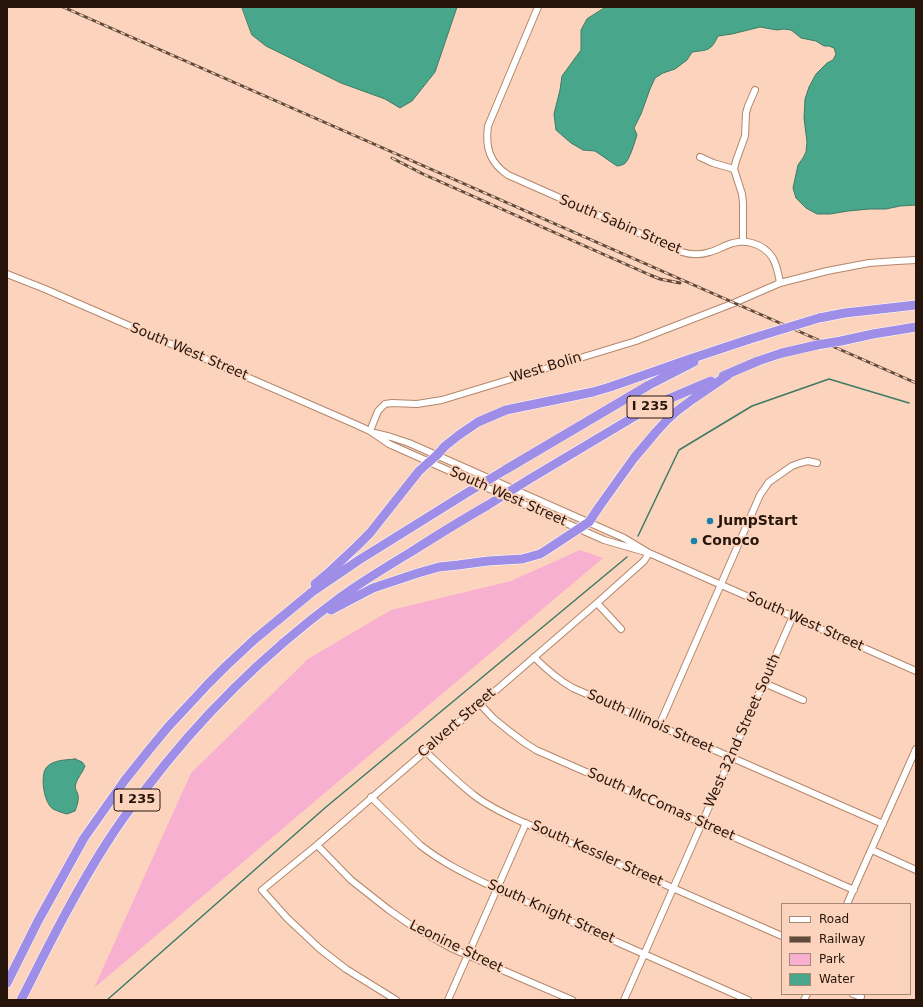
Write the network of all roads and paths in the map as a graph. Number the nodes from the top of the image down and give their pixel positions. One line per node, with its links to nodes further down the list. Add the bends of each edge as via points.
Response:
1 (538, 7): 5 (street, South Sabin Street, via 488,126 487,144 492,159 501,170 682,252 710,252)
2 (755, 90): 4 (street, via 746,113 745,136)
3 (700, 157): 4 (street)
4 (734, 169): 5 (street, via 743,199)
5 (743, 241): 8 (street, via 761,246 769,253 776,264)
6 (916, 260): 8 (street, via 869,263)
7 (7, 274): 13 (street, South West Street)
8 (780, 283): 13 (street, West Bolin, via 636,341 442,400 417,404 385,404 378,411)
9 (916, 305): 11 (highway, I 235, bridge, via 819,318)
10 (916, 327): 12 (highway, I 235, bridge, via 782,353)
11 (717, 351): 14 (highway, via 593,392 506,410 478,422 459,434); 25 (highway, I 235, bridge, via 649,385 465,494 312,592)
12 (728, 375): 17 (highway, via 677,412 656,432 634,458); 24 (highway, I 235, bridge, via 652,406 373,575)
13 (370, 432): 14 (street, South West Street, via 391,437); 15 (street, South West Street)
14 (437, 455): 15 (highway); 17 (street, South West Street)
15 (428, 462): 18 (street, South West Street); 25 (highway, via 418,471 370,533)
16 (817, 463): 20 (street, via 808,461 792,466 769,482 751,514)
17 (589, 522): 18 (highway); 19 (street, South West Street)
18 (580, 528): 19 (street, South West Street, via 604,540); 24 (highway, via 540,554 522,559 440,568 389,582 330,610)
19 (649, 553): 20 (street, South West Street); 21 (street, Calvert Street, via 644,561)
20 (721, 585): 22 (street, South West Street); 31 (street)
21 (597, 603): 23 (street); 26 (street, Calvert Street)
22 (793, 616): 27 (street, South West Street); 28 (street, West 32nd Street South)
23 (621, 629)
24 (296, 632): 52 (highway, I 235, via 263,660 198,725 136,801 87,875)
25 (255, 638): 49 (highway, I 235, via 168,727 109,802 84,838)
26 (534, 657): 30 (street, Calvert Street); 31 (street, South Illinois Street, via 568,685)
27 (916, 671)
28 (764, 683): 29 (street); 34 (street, West 32nd Street South)
29 (803, 700)
30 (480, 704): 33 (street, Calvert Street); 37 (street, South McComas Street, via 498,722 531,747)
31 (659, 726): 34 (street, South Illinois Street)
32 (916, 749): 38 (street)
33 (425, 751): 35 (street, Calvert Street); 36 (street, South Kessler Street, via 474,795)
34 (731, 757): 37 (street, West 32nd Street South); 38 (street, South Illinois Street)
35 (371, 797): 39 (street, Calvert Street); 43 (street, South Knight Street, via 429,852 457,870)
36 (526, 823): 42 (street, South Kessler Street); 43 (street)
37 (702, 823): 42 (street, West 32nd Street South); 44 (street, South McComas Street)
38 (883, 824): 40 (street)
39 (316, 845): 48 (street, Leonine Street, via 351,880 394,915); 53 (street, Calvert Street, via 262,890 320,949 344,968)
40 (872, 850): 41 (street); 44 (street)
41 (916, 870)
42 (674, 888): 46 (street, South Kessler Street); 47 (street, West 32nd Street South)
43 (497, 889): 47 (street, South Knight Street); 48 (street)
44 (854, 890): 45 (street)
45 (848, 903)
46 (781, 936)
47 (644, 954): 56 (street, West 32nd Street South); 57 (street, South Knight Street)
48 (468, 955): 54 (street); 55 (street, Leonine Street)
49 (7, 983)
50 (856, 995): 51 (street)
51 (861, 997)
52 (21, 1000)
53 (396, 1000)
54 (448, 1000)
55 (572, 1000)
56 (624, 1000)
57 (748, 1000)

